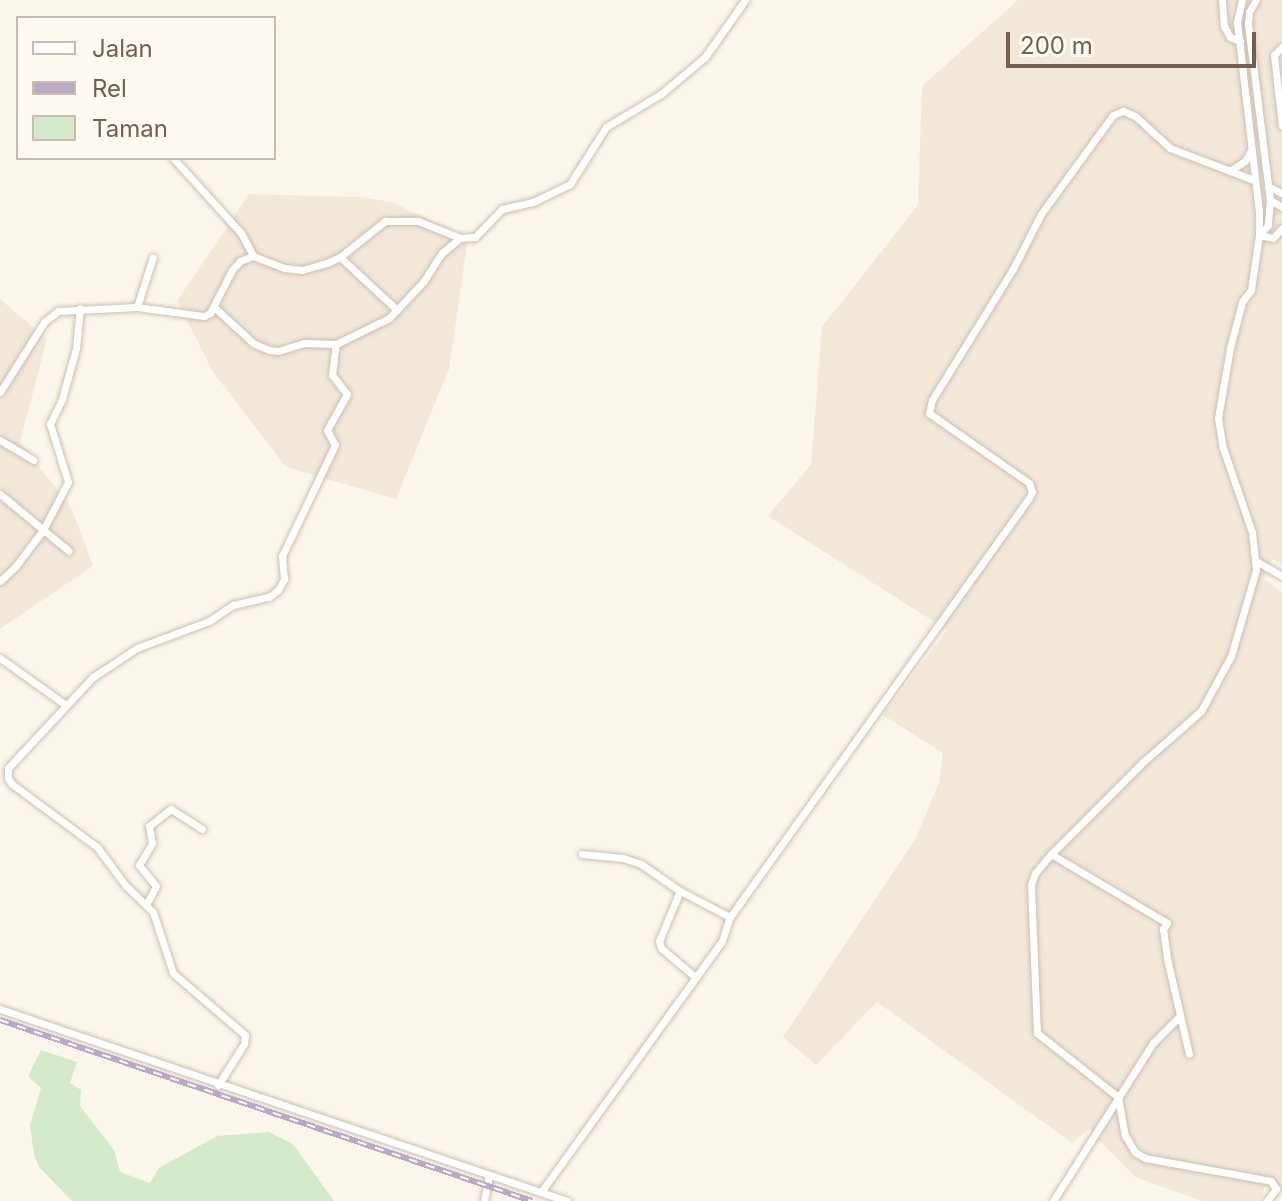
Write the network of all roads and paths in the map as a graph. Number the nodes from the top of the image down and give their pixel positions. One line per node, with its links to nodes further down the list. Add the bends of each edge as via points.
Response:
1 (745, 0): 20 (street, via 705,57 661,94 606,127 570,184 533,202 502,209 475,237)
2 (1222, 0): 6 (street, via 1224,26)
3 (1242, 0): 6 (street, via 1237,9)
4 (1256, 0): 5 (street, via 1249,12)
5 (1250, 39): 6 (street); 13 (street)
6 (1239, 41): 9 (street)
7 (1282, 47): 8 (street, via 1274,55)
8 (1282, 126)
9 (1251, 150): 11 (street); 12 (street)
10 (175, 160): 21 (street, via 241,233)
11 (1228, 172): 12 (street); 47 (street, via 1170,148 1135,116 1118,112 1041,214 929,413 1029,483 1032,492)
12 (1255, 184): 13 (street); 16 (street)
13 (1268, 186): 14 (street); 15 (street)
14 (1282, 193)
15 (1270, 200): 16 (street); 17 (street); 19 (street, via 1268,225)
16 (1258, 202): 19 (street)
17 (1282, 207)
18 (1282, 228): 19 (street, via 1273,238)
19 (1259, 235): 35 (street, via 1251,290 1238,317 1218,418)
20 (460, 238): 23 (street, via 418,221 385,221); 27 (street)
21 (253, 256): 23 (street, via 302,270); 25 (street, via 232,270)
22 (153, 257): 24 (street)
23 (340, 257): 27 (street)
24 (137, 307): 25 (street, via 204,316); 26 (street)
25 (214, 307): 28 (street, via 253,343 269,350)
26 (80, 308): 29 (street, via 58,311 44,322); 33 (street, via 76,348 50,424 68,482)
27 (397, 310): 28 (street)
28 (336, 344): 39 (street, via 332,375 347,394 327,430 334,449 282,556 284,579 274,594 233,605 209,621 137,648 93,677)
29 (0, 392)
30 (0, 440): 31 (street)
31 (33, 460)
32 (0, 494): 33 (street)
33 (43, 530): 34 (street); 37 (street)
34 (69, 551)
35 (1256, 561): 36 (street); 44 (street, via 1231,656 1201,711)
36 (1282, 576)
37 (0, 581)
38 (0, 658): 39 (street)
39 (66, 705): 41 (street)
40 (0, 763): 41 (street)
41 (8, 768): 46 (street, via 12,784 90,840 126,886)
42 (202, 829): 46 (street, via 171,809 149,826 152,843 139,865 156,886)
43 (582, 854): 45 (street, via 641,864)
44 (1051, 854): 50 (street, via 1167,923 1165,940); 53 (street, via 1031,885 1034,1026)
45 (680, 891): 47 (street); 48 (street, via 659,941)
46 (147, 903): 52 (street, via 173,973 245,1035)
47 (730, 917): 48 (street, via 722,941)
48 (694, 976): 56 (street)
49 (0, 1009): 52 (street)
50 (1179, 1017): 51 (street); 53 (street, via 1158,1036)
51 (1189, 1054)
52 (218, 1085): 54 (street)
53 (1118, 1097): 55 (street, via 1129,1145 1145,1158 1271,1181); 59 (street)
54 (489, 1176): 56 (street); 57 (street)
55 (1279, 1191): 60 (street)
56 (541, 1192): 58 (street)
57 (484, 1201)
58 (567, 1201)
59 (1053, 1201)
60 (1267, 1201)

